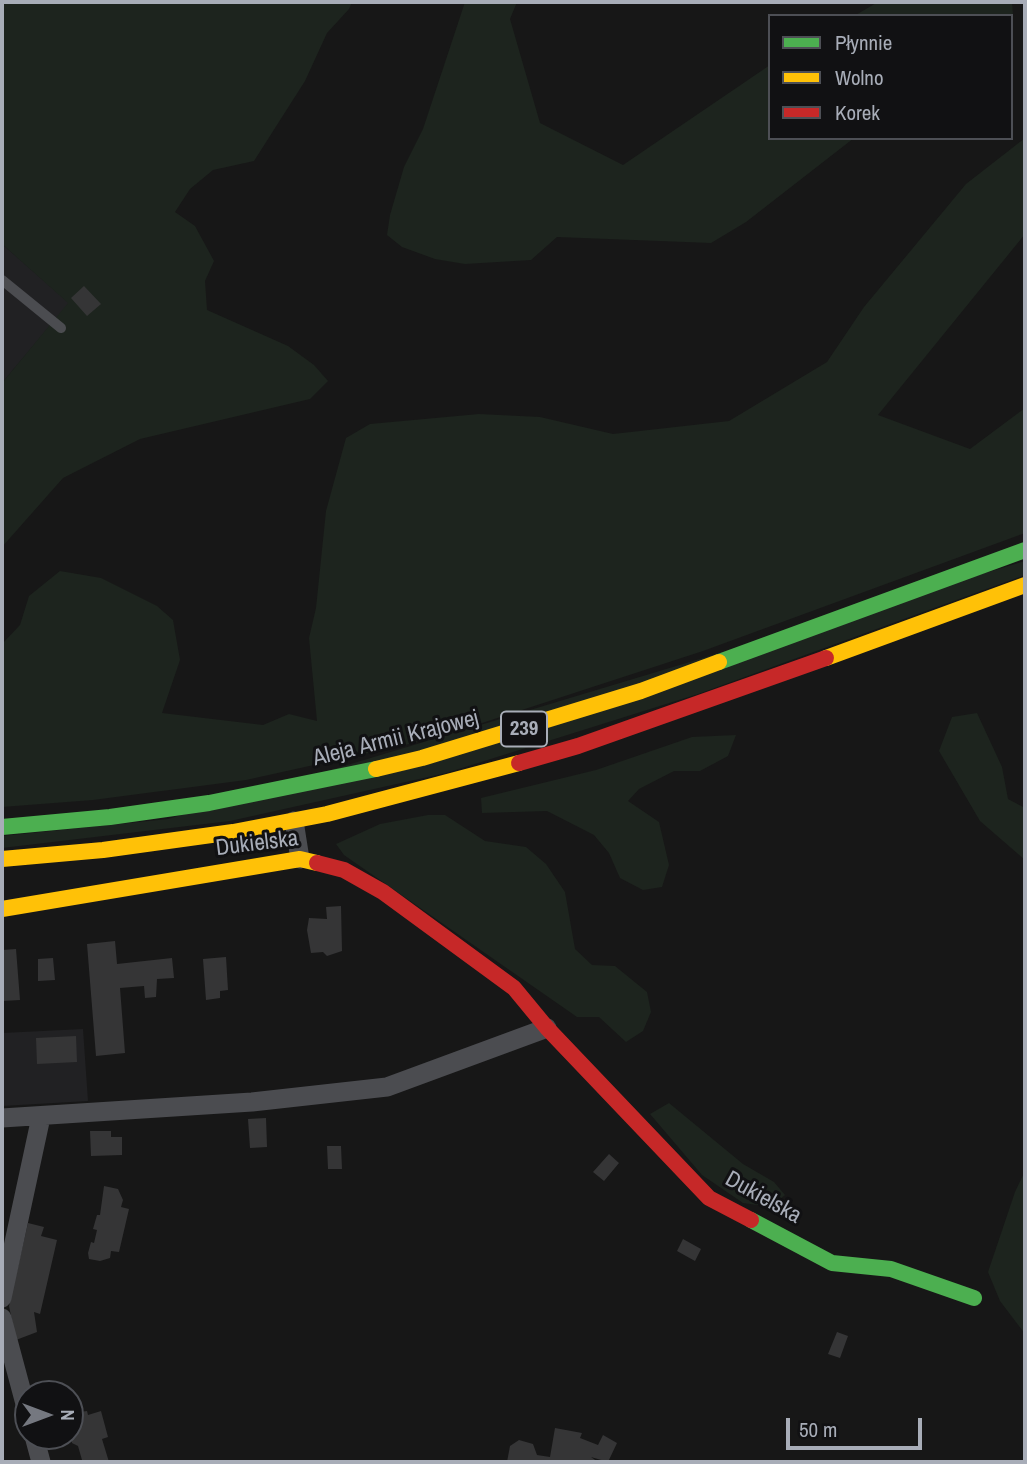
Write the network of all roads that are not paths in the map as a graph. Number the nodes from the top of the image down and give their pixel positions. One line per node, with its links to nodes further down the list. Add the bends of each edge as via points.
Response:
1 (2, 280): 2 (lane)
2 (61, 328)
3 (1025, 550): 6 (main road, Aleja Armii Krajowej / 239, via 642,691 422,758 209,803)
4 (1025, 585): 5 (main road, 239, via 578,746 449,784)
5 (294, 821): 7 (main road, 239, via 172,841); 8 (street)
6 (2, 827)
7 (2, 859)
8 (300, 859): 9 (main road, Dukielska); 10 (main road, Dukielska, via 344,870 383,892 514,988)
9 (2, 909)
10 (547, 1028): 11 (street, via 387,1087); 14 (main road, Dukielska, via 709,1198 832,1263 891,1269)
11 (41, 1117): 12 (street); 13 (street)
12 (2, 1118)
13 (2, 1298)
14 (974, 1298)
15 (2, 1318): 16 (street)
16 (19, 1380)

